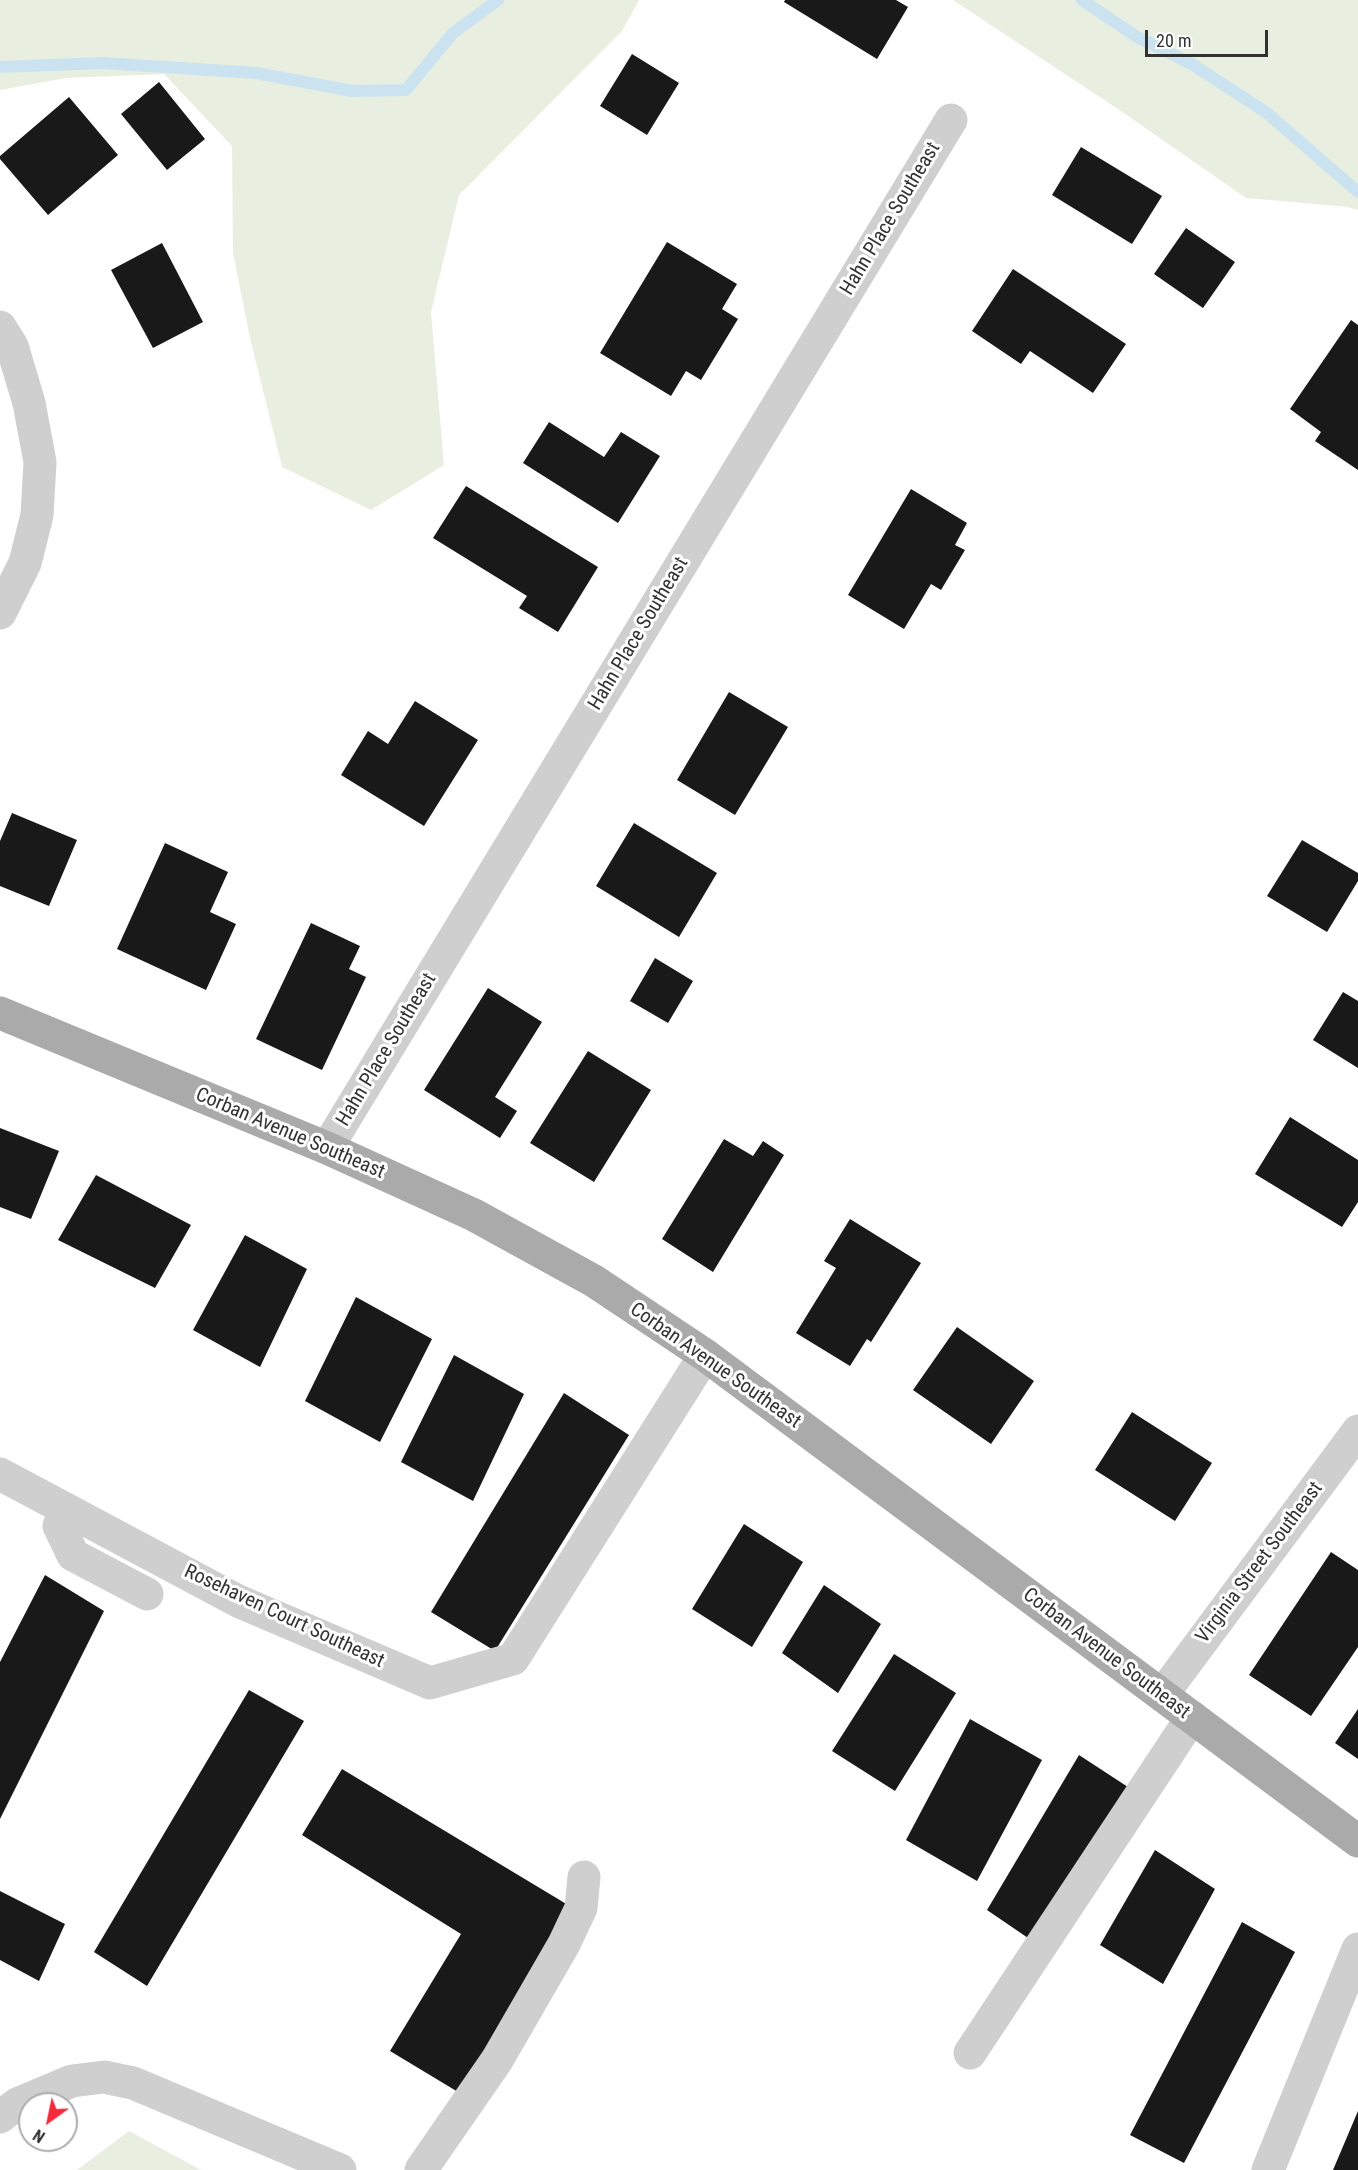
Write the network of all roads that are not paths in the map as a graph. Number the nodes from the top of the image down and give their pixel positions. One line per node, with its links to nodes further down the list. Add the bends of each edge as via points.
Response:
1 (951, 120): 5 (street, Hahn Place Southeast)
2 (0, 327): 3 (street, via 12,346 29,403 40,462 37,515 25,563)
3 (0, 613)
4 (0, 1013): 5 (main road, Corban Avenue Southeast)
5 (327, 1148): 6 (main road, Corban Avenue Southeast, via 474,1215 594,1281)
6 (705, 1355): 9 (street, Rosehaven Court Southeast, via 513,1659 430,1683 238,1601); 11 (main road, Corban Avenue Southeast)
7 (1358, 1431): 11 (street, Virginia Street Southeast)
8 (0, 1474): 9 (street, Rosehaven Court Southeast)
9 (66, 1509): 10 (street, via 59,1526 73,1555)
10 (147, 1594)
11 (1162, 1695): 12 (main road, Corban Avenue Southeast)
12 (1191, 1718): 13 (main road, Corban Avenue Southeast); 16 (street)
13 (1358, 1841)
14 (584, 1877): 19 (street, via 580,1908 564,1944 497,2060)
15 (1358, 1949): 20 (street)
16 (970, 2053)
17 (0, 2117): 18 (street, via 17,2104 72,2081 104,2077 133,2083)
18 (340, 2170)
19 (421, 2170)
20 (1268, 2170)

